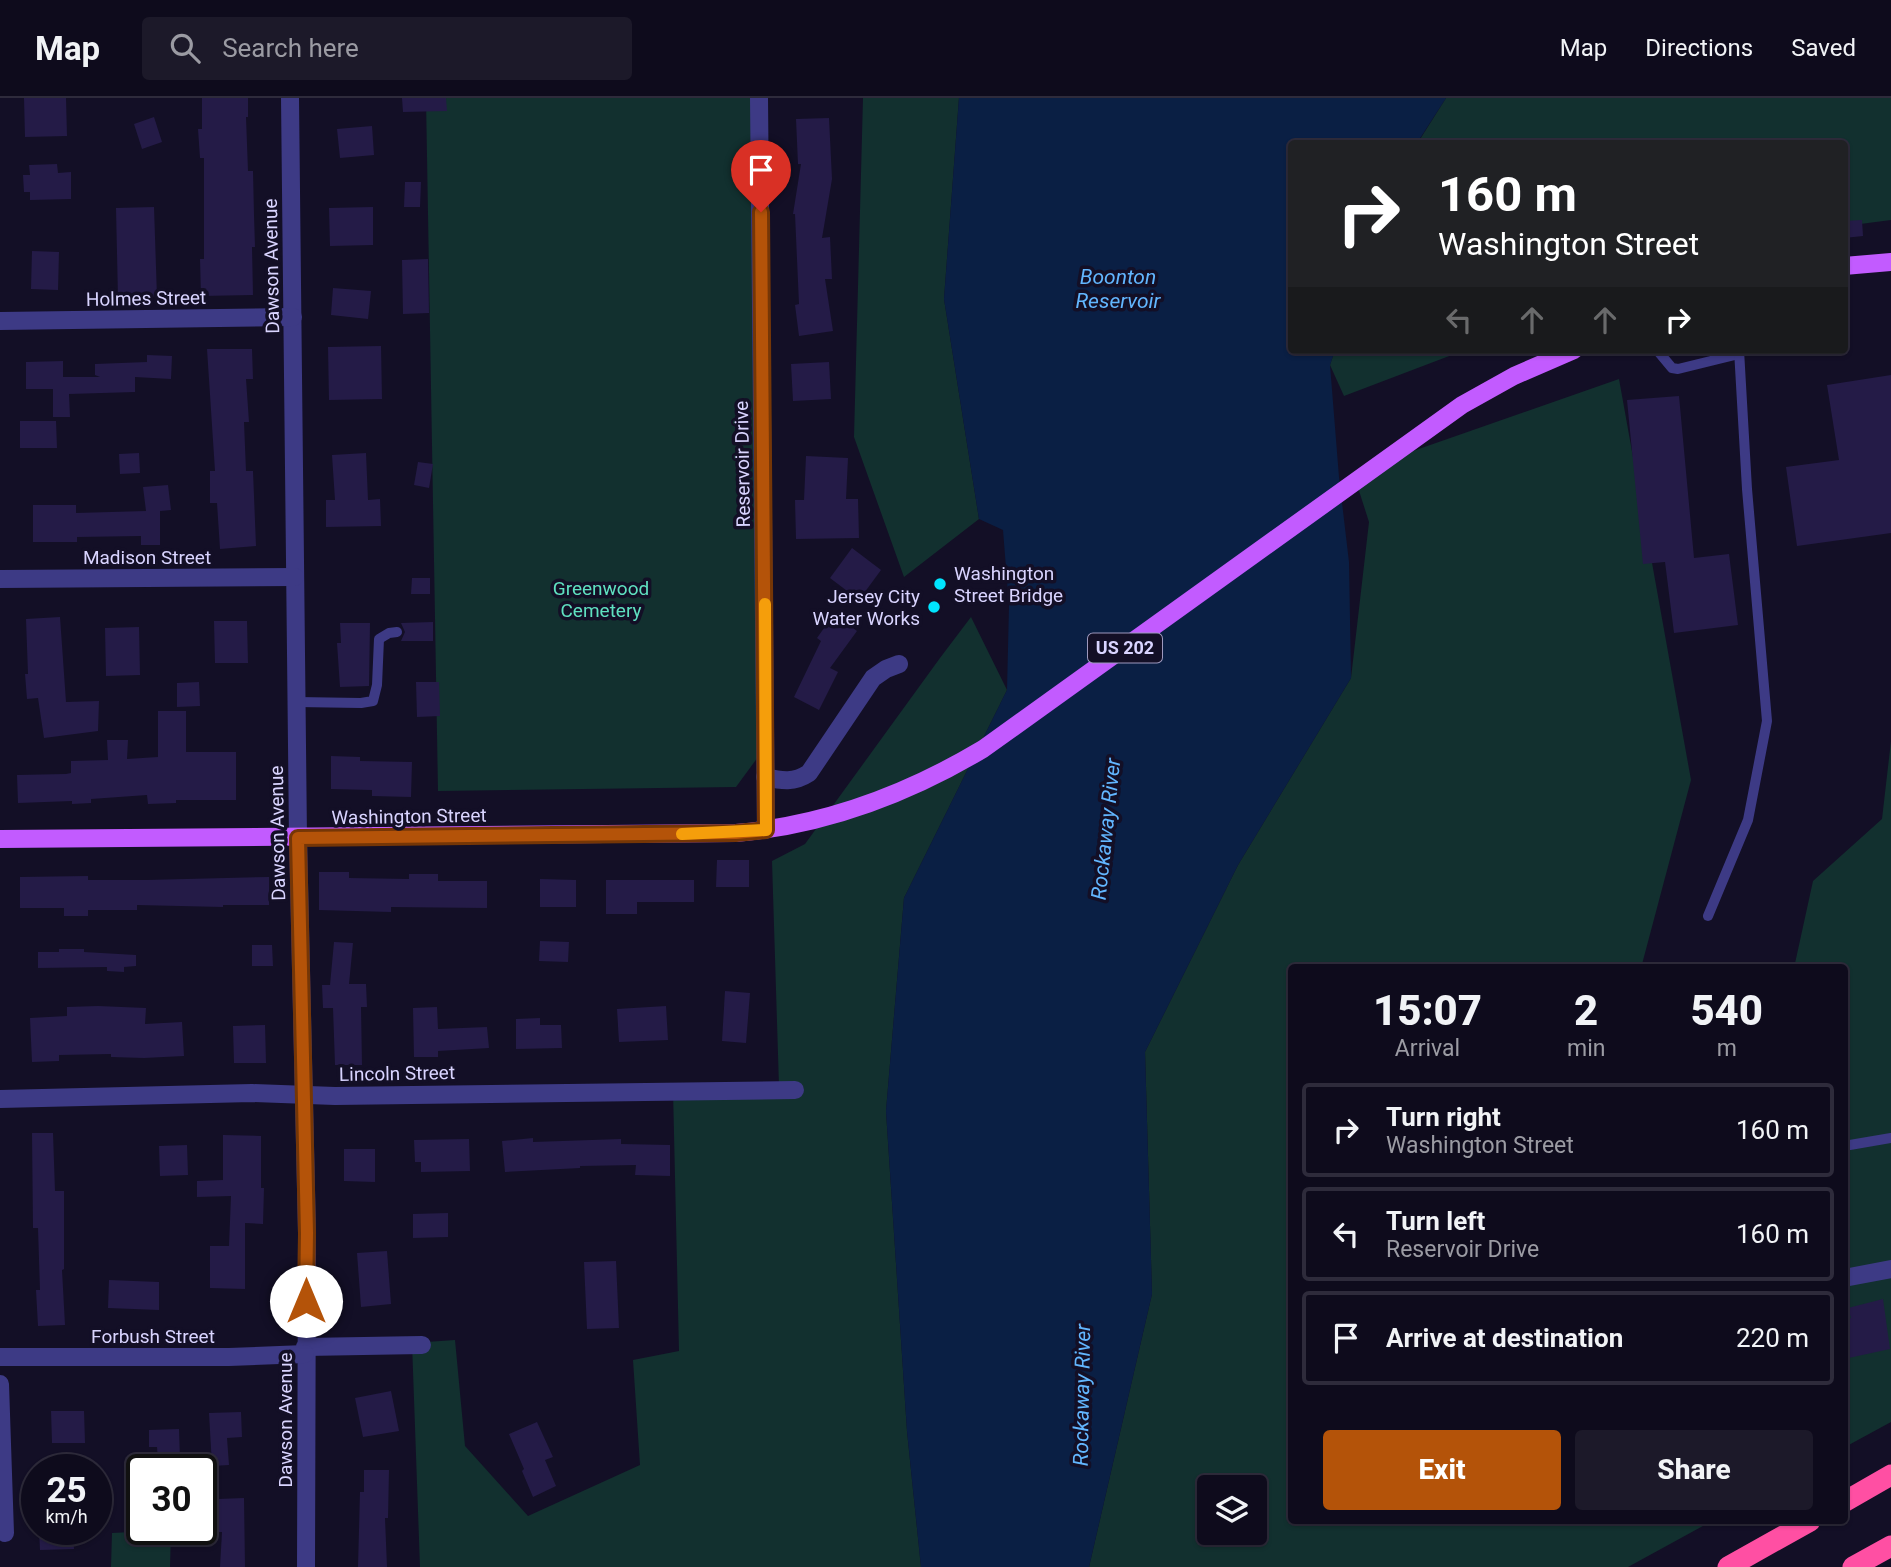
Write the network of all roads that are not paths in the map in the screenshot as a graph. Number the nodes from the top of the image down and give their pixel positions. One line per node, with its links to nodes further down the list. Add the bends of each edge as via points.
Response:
1 (290, 98): 5 (street, Dawson Avenue)
2 (759, 98): 16 (street, Reservoir Drive)
3 (1891, 262): 4 (main road)
4 (1848, 266)
5 (293, 317): 6 (street, Holmes Street); 11 (street, Dawson Avenue)
6 (0, 321)
7 (1565, 354): 17 (main road, Washington Street / US 202, via 1489,389 983,749 892,796 817,821)
8 (1660, 354): 9 (lane, via 1672,369)
9 (1731, 354)
10 (1739, 354): 20 (lane, via 1767,721 1748,820)
11 (295, 577): 12 (street, Madison Street); 15 (street, Dawson Avenue)
12 (0, 579)
13 (397, 632): 15 (lane, via 379,639 373,701)
14 (899, 664): 16 (street, via 873,678 808,773 798,780)
15 (297, 702): 18 (street, Dawson Avenue)
16 (765, 778): 17 (street, Reservoir Drive)
17 (766, 830): 18 (main road, Washington Street / US 202)
18 (298, 838): 19 (main road, Washington Street / US 202); 22 (street, Dawson Avenue)
19 (0, 839)
20 (1708, 916)
21 (795, 1090): 22 (street, Lincoln Street)
22 (303, 1095): 23 (street, Lincoln Street); 29 (street, Dawson Avenue)
23 (0, 1099)
24 (1891, 1138): 25 (lane)
25 (1848, 1145)
26 (1891, 1269): 27 (street)
27 (1848, 1277)
28 (422, 1345): 29 (street, Forbush Street)
29 (305, 1350): 30 (street, Forbush Street, via 229,1357); 37 (street, Dawson Avenue)
30 (0, 1357)
31 (0, 1384): 35 (street)
32 (1891, 1475): 33 (highway)
33 (1848, 1500)
34 (1805, 1524): 38 (highway)
35 (5, 1533)
36 (1891, 1546): 39 (highway)
37 (306, 1567)
38 (1728, 1567)
39 (1853, 1567)

